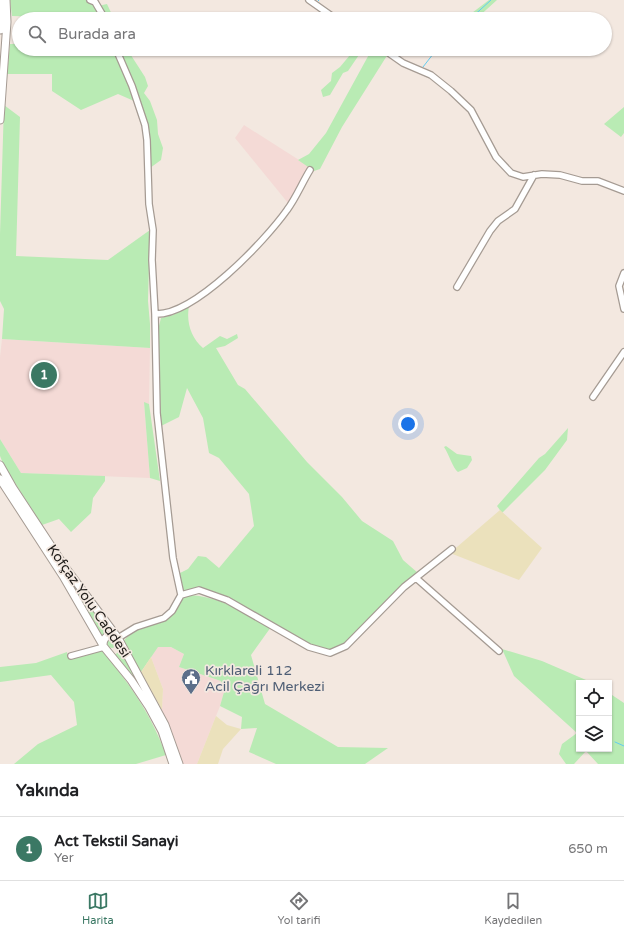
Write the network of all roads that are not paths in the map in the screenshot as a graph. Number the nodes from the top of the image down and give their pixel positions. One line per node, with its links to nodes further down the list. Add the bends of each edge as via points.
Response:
1 (0, 0): 7 (main road)
2 (6, 0): 10 (main road, via 7,22)
3 (90, 0): 5 (street, via 95,2)
4 (308, 0): 6 (street)
5 (101, 12)
6 (326, 12)
7 (0, 30)
8 (119, 56): 17 (street, via 132,86 146,133)
9 (393, 56): 12 (street, via 431,75 471,110 496,156 511,173 523,177)
10 (0, 120)
11 (310, 170): 17 (street, via 287,210 238,264 188,304 165,315)
12 (534, 175): 13 (street, via 560,175 582,181 598,181); 15 (street, via 515,209 498,221 490,231)
13 (624, 191)
14 (624, 273): 16 (street, via 619,286)
15 (457, 287)
16 (624, 309)
17 (155, 314): 24 (street, via 157,413 173,558)
18 (624, 352): 19 (street)
19 (592, 396)
20 (0, 465): 25 (main road, Kofçaz Yolu Caddesi, via 65,567)
21 (0, 479): 26 (main road, Kofçaz Yolu Caddesi, via 63,576)
22 (452, 549): 23 (street)
23 (416, 578): 24 (street, via 346,646 330,653 309,647 227,600 199,590); 27 (street)
24 (181, 594): 25 (street, via 172,611 164,618 136,627)
25 (119, 640): 26 (main road, via 120,646 116,650); 26 (main road, via 114,635 109,635 105,638); 30 (main road, Kofçaz Yolu Caddesi, via 160,714 171,737)
26 (105, 647): 28 (street); 29 (main road, Kofçaz Yolu Caddesi, via 153,713)
27 (499, 651)
28 (71, 656)
29 (173, 764)
30 (179, 764)

